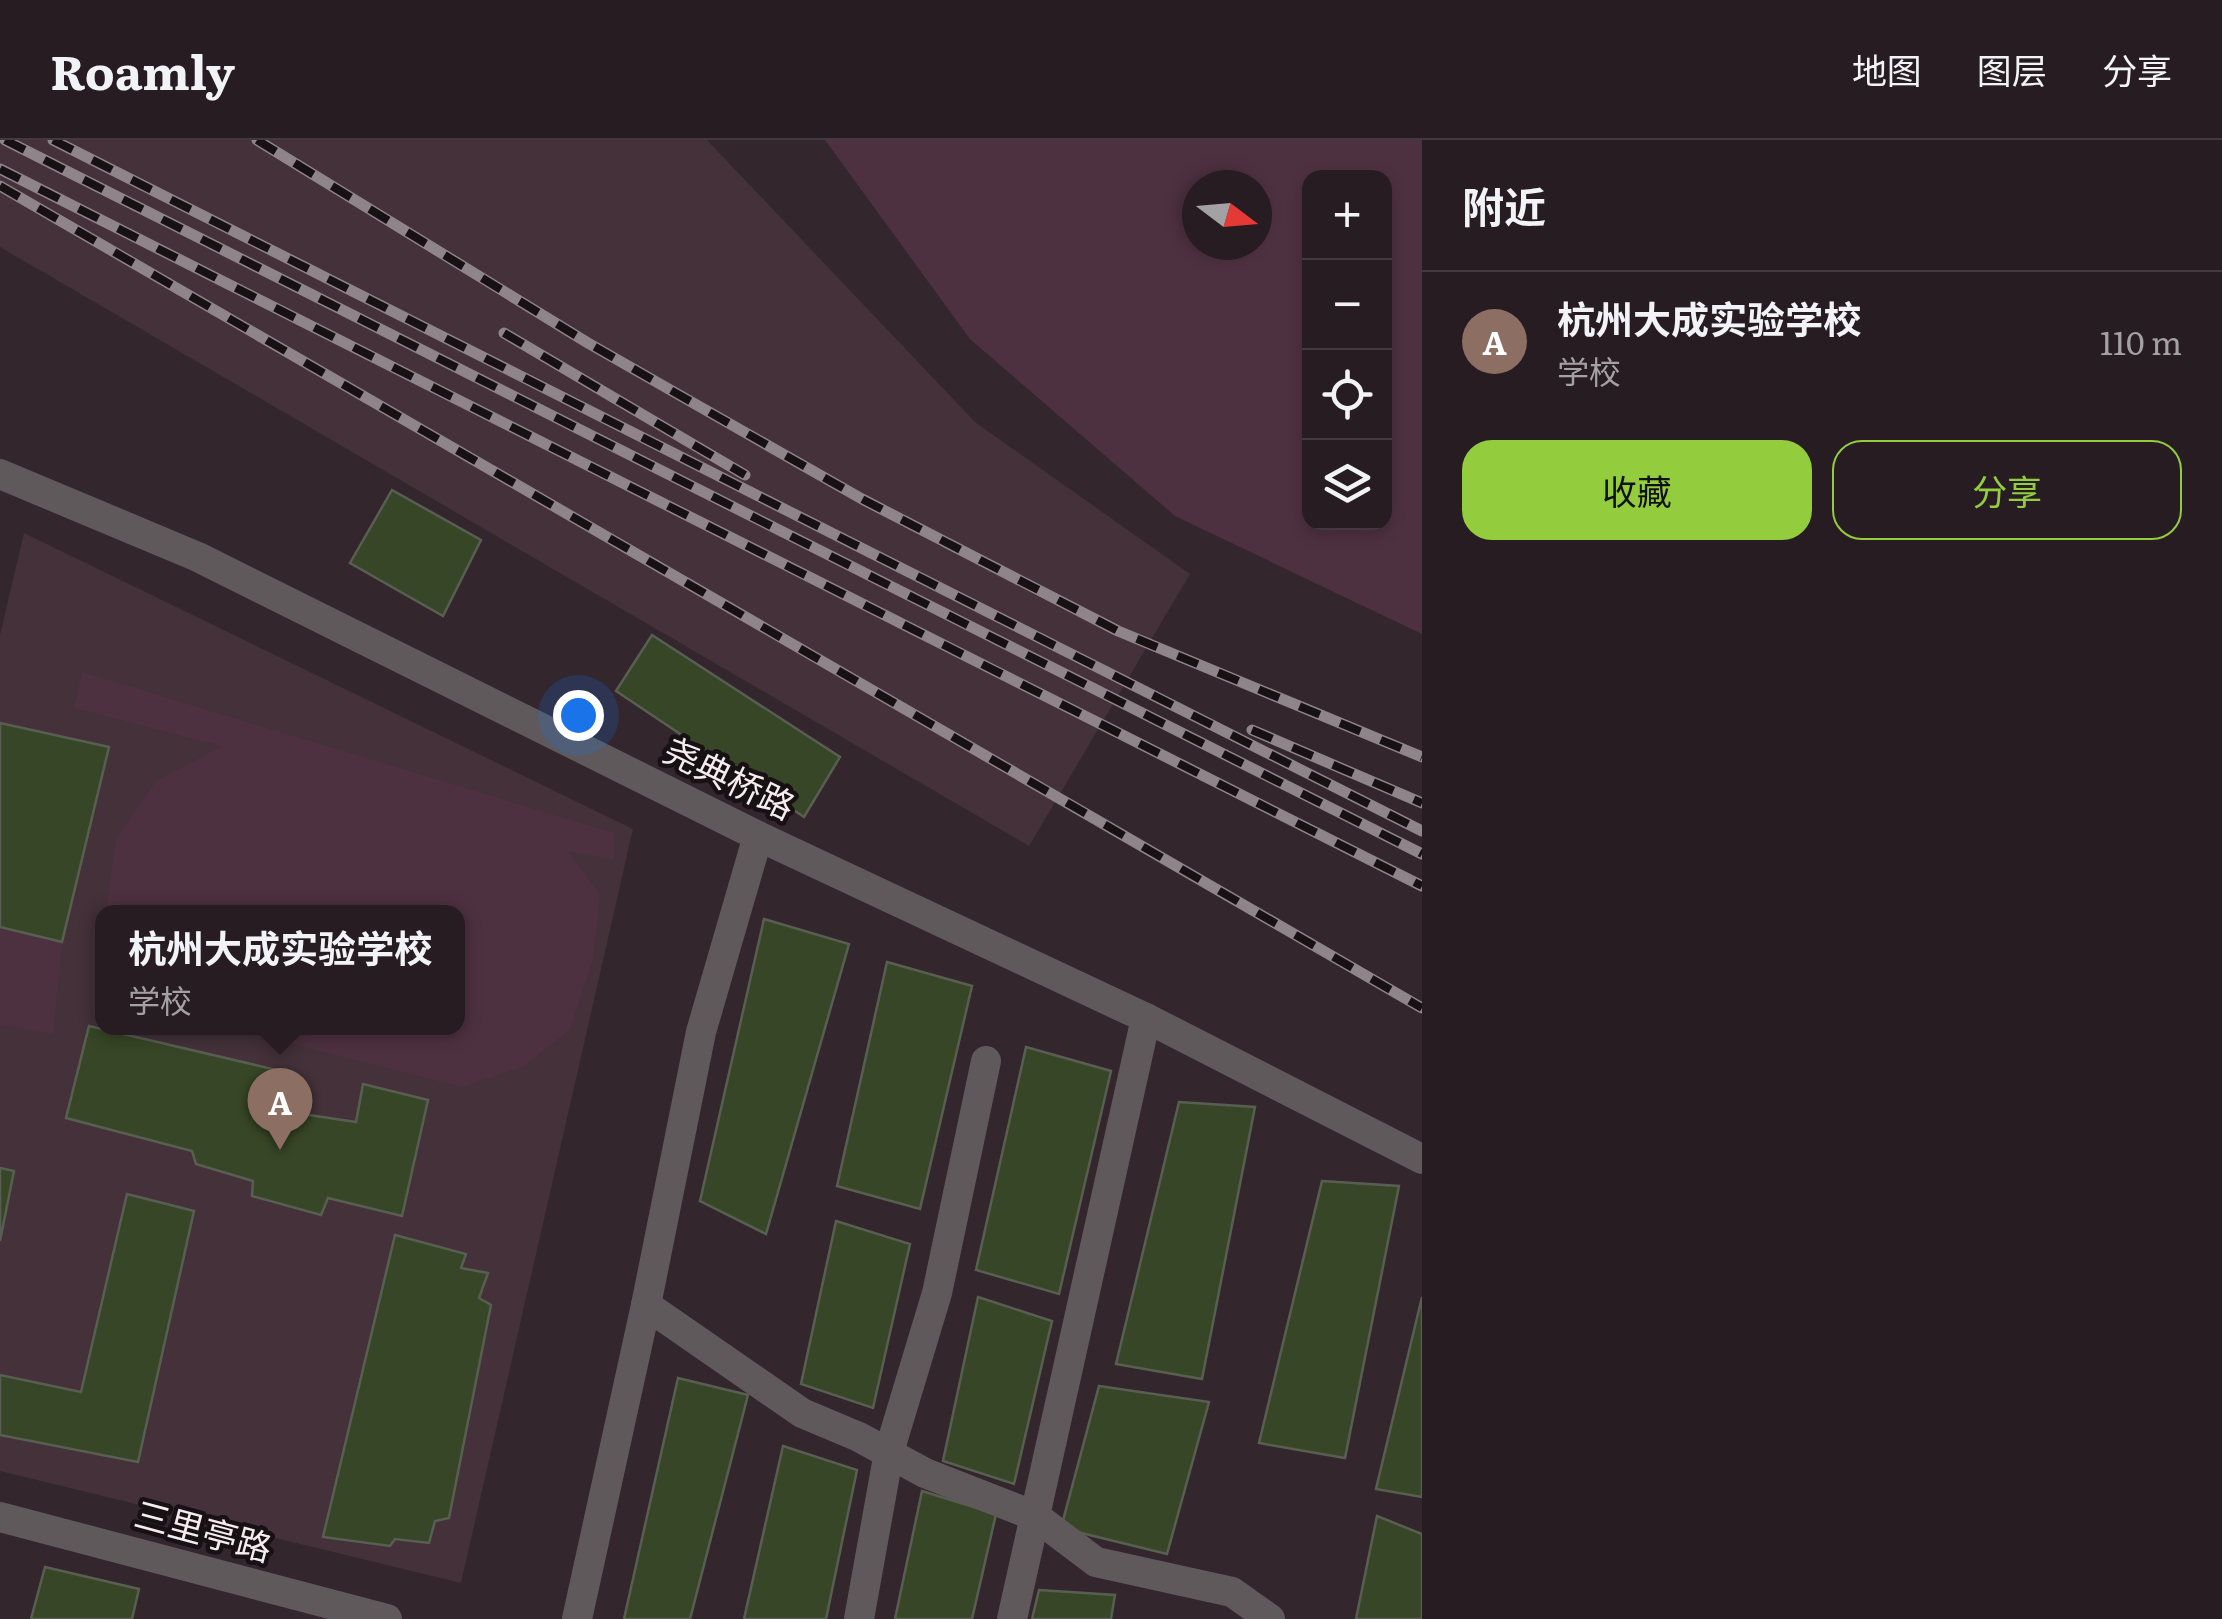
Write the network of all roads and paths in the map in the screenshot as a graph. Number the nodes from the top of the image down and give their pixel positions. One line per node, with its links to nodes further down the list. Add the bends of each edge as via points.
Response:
1 (0, 474): 2 (street, 尧典桥路, via 198,558)
2 (758, 836): 3 (street, 尧典桥路); 6 (street, via 701,1032)
3 (1146, 1018): 5 (street, 尧典桥路); 8 (street)
4 (986, 1061): 7 (street, via 937,1292)
5 (1422, 1158)
6 (646, 1304): 7 (street, via 802,1413); 11 (street)
7 (888, 1452): 8 (street); 12 (street)
8 (1035, 1516): 13 (street); 14 (street, via 1096,1562 1232,1592)
9 (0, 1518): 10 (street, 三里亭路)
10 (387, 1619)
11 (577, 1619)
12 (859, 1619)
13 (1012, 1619)
14 (1270, 1619)

